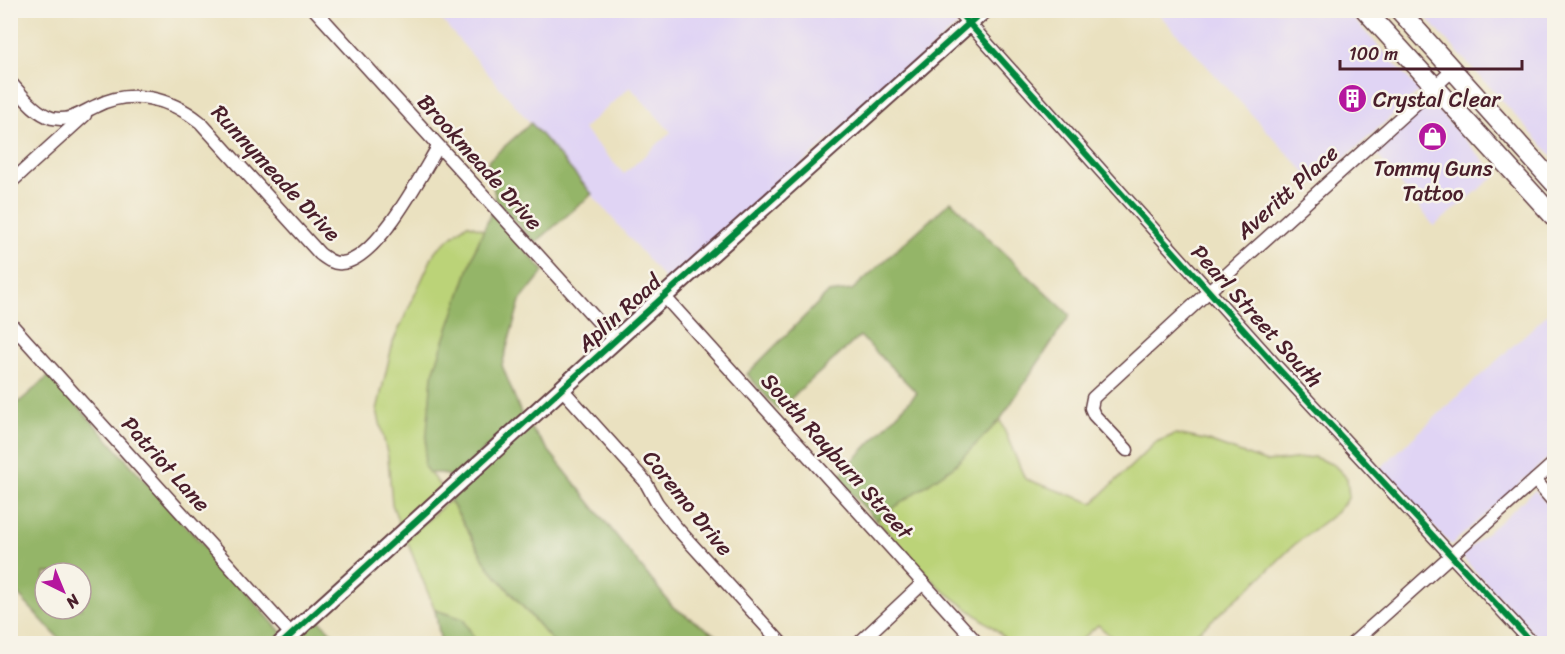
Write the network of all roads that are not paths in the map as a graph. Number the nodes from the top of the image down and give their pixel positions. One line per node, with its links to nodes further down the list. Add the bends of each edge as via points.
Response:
1 (315, 10): 11 (street, Brookmeade Drive)
2 (957, 10): 6 (street, Pearl Street South)
3 (984, 10): 6 (street, Aplin Road)
4 (1365, 10): 9 (main road)
5 (1399, 10): 7 (main road)
6 (969, 24): 15 (street, Pearl Street South); 16 (street, Aplin Road)
7 (1453, 70): 9 (street, Averitt Place); 13 (main road)
8 (10, 82): 10 (street, Runnymeade Drive, via 40,112 52,118 78,116)
9 (1435, 86): 14 (main road); 15 (street, Averitt Place)
10 (95, 106): 11 (street, Runnymeade Drive, via 122,97 148,97 189,113 320,254 334,262 356,259 383,234); 12 (street)
11 (438, 147): 18 (street, Brookmeade Drive)
12 (10, 183)
13 (1554, 183)
14 (1554, 217)
15 (1209, 291): 20 (street, Averitt Place, via 1093,398 1090,408 1094,415); 24 (street, Pearl Street South)
16 (664, 296): 18 (street, Aplin Road); 25 (street, South Rayburn Street)
17 (10, 323): 26 (street, Patriot Lane)
18 (615, 340): 19 (street, Aplin Road)
19 (562, 388): 26 (street, Aplin Road); 27 (street, Coremo Drive, via 645,481 674,525)
20 (1127, 450)
21 (1554, 463): 22 (street)
22 (1535, 480): 23 (street); 24 (street)
23 (1554, 502)
24 (1451, 555): 30 (street); 31 (street, Pearl Street South)
25 (923, 583): 28 (street); 29 (street, South Rayburn Street)
26 (286, 639)
27 (782, 644)
28 (858, 644)
29 (978, 644)
30 (1352, 644)
31 (1533, 644)

